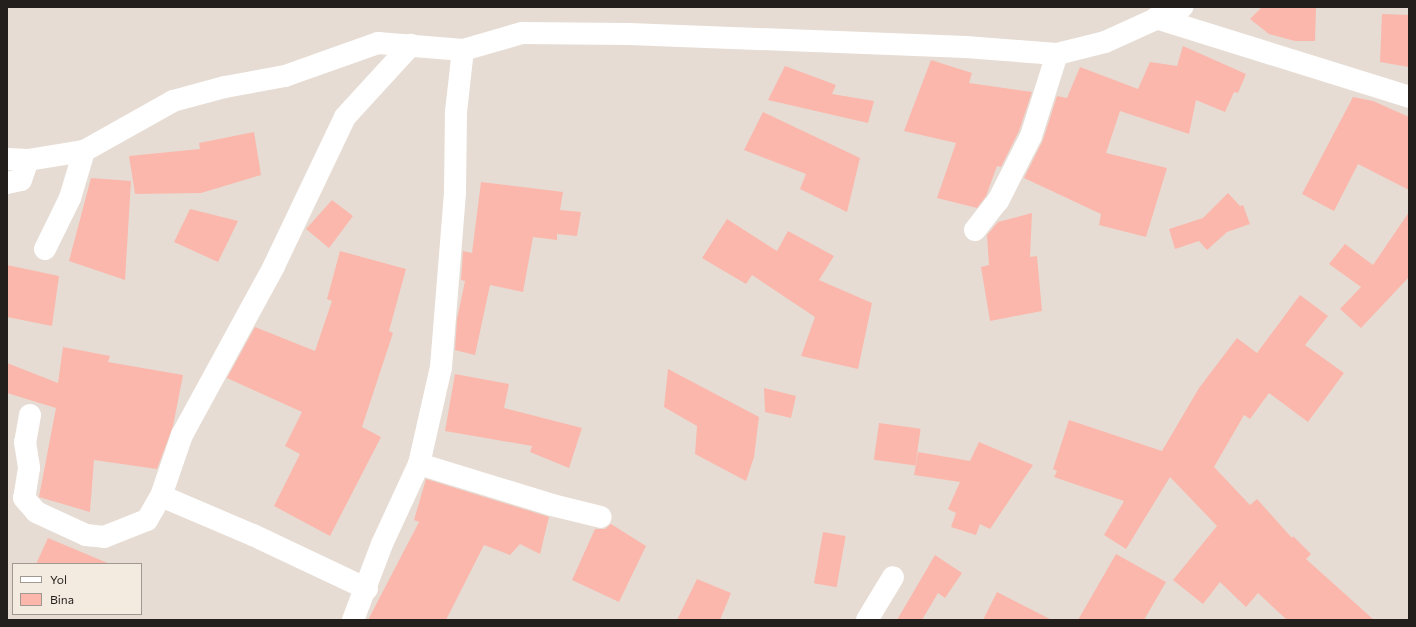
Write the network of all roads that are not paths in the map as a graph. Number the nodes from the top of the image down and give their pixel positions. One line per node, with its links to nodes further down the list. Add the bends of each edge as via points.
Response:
1 (1182, 7): 2 (street)
2 (1156, 18): 5 (street, via 1105,42); 6 (street)
3 (411, 45): 4 (street); 7 (street, via 378,43 285,76 225,87 173,101); 14 (street, via 345,117 274,266 182,435)
4 (463, 50): 5 (street, via 522,33 629,34 966,47); 13 (street, via 456,112 455,192 441,367)
5 (1057, 54): 10 (street, via 1031,136 998,201)
6 (1409, 97)
7 (84, 151): 8 (street); 11 (street, via 70,198)
8 (18, 160): 9 (street, via 21,180)
9 (7, 183)
10 (975, 230)
11 (45, 249)
12 (30, 415): 14 (street, via 25,442 29,468 24,498 36,512 86,535 104,537 147,520)
13 (419, 464): 15 (street, via 552,505); 17 (street, via 382,544)
14 (161, 496): 17 (street, via 253,535)
15 (601, 517)
16 (893, 577): 19 (street)
17 (367, 590): 18 (street)
18 (353, 620)
19 (867, 620)

